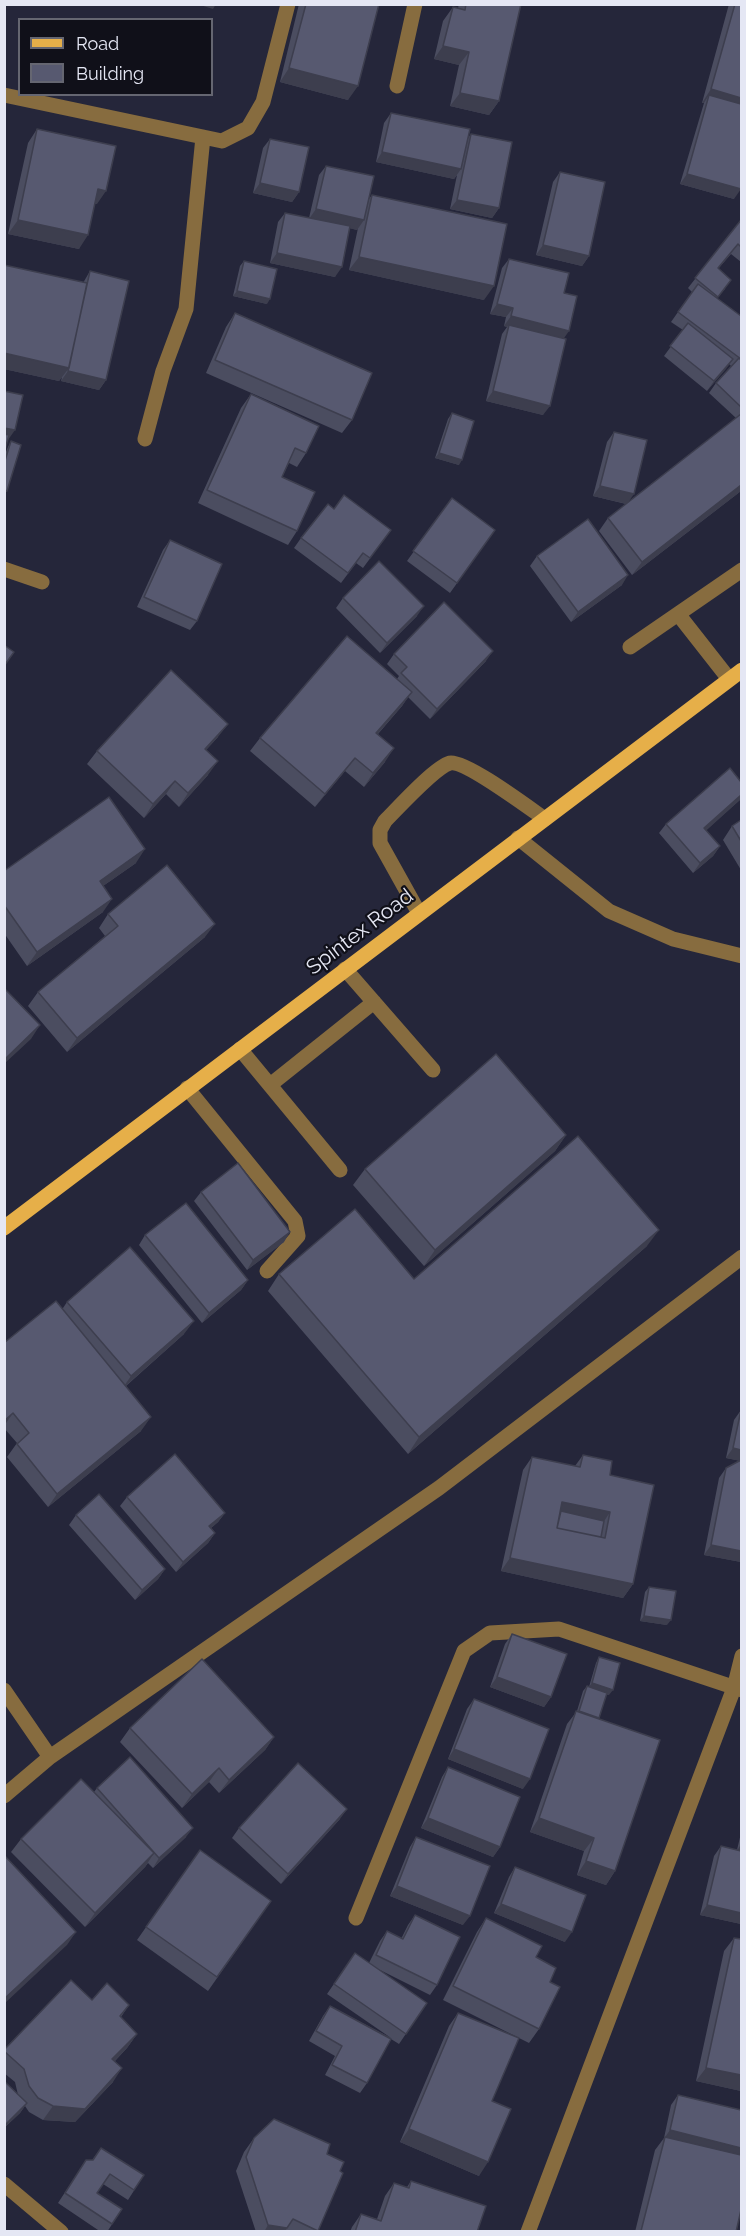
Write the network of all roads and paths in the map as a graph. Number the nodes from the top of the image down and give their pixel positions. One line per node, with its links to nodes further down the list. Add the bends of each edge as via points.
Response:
1 (288, 4): 5 (street, via 263,102 248,128 222,141)
2 (415, 4): 3 (street)
3 (397, 86)
4 (4, 95): 5 (street)
5 (203, 137): 6 (street, via 186,309 163,371)
6 (145, 439)
7 (4, 569): 9 (street)
8 (741, 570): 10 (street)
9 (42, 582)
10 (678, 614): 11 (street); 12 (street)
11 (630, 647)
12 (735, 674): 13 (main road, Spintex Road)
13 (545, 819): 14 (main road, Spintex Road); 15 (street, via 471,769 448,763 400,806 380,830 380,843)
14 (518, 838): 15 (main road, Spintex Road); 16 (street, via 609,911 674,939)
15 (419, 913): 17 (main road, Spintex Road)
16 (741, 956)
17 (345, 969): 18 (street); 19 (main road, Spintex Road)
18 (374, 1002): 20 (street); 21 (street)
19 (240, 1048): 21 (street); 22 (main road, Spintex Road)
20 (434, 1070)
21 (270, 1084): 23 (street)
22 (187, 1088): 24 (main road, Spintex Road); 26 (street, via 295,1221 297,1236)
23 (340, 1170)
24 (4, 1228)
25 (741, 1257): 30 (street, via 439,1488)
26 (267, 1271)
27 (741, 1656): 28 (street)
28 (738, 1689): 32 (street, via 559,1629 490,1634 464,1651); 35 (street)
29 (4, 1690): 30 (street)
30 (50, 1757): 31 (street)
31 (4, 1796)
32 (356, 1918)
33 (4, 2184): 34 (street)
34 (61, 2232)
35 (528, 2232)

